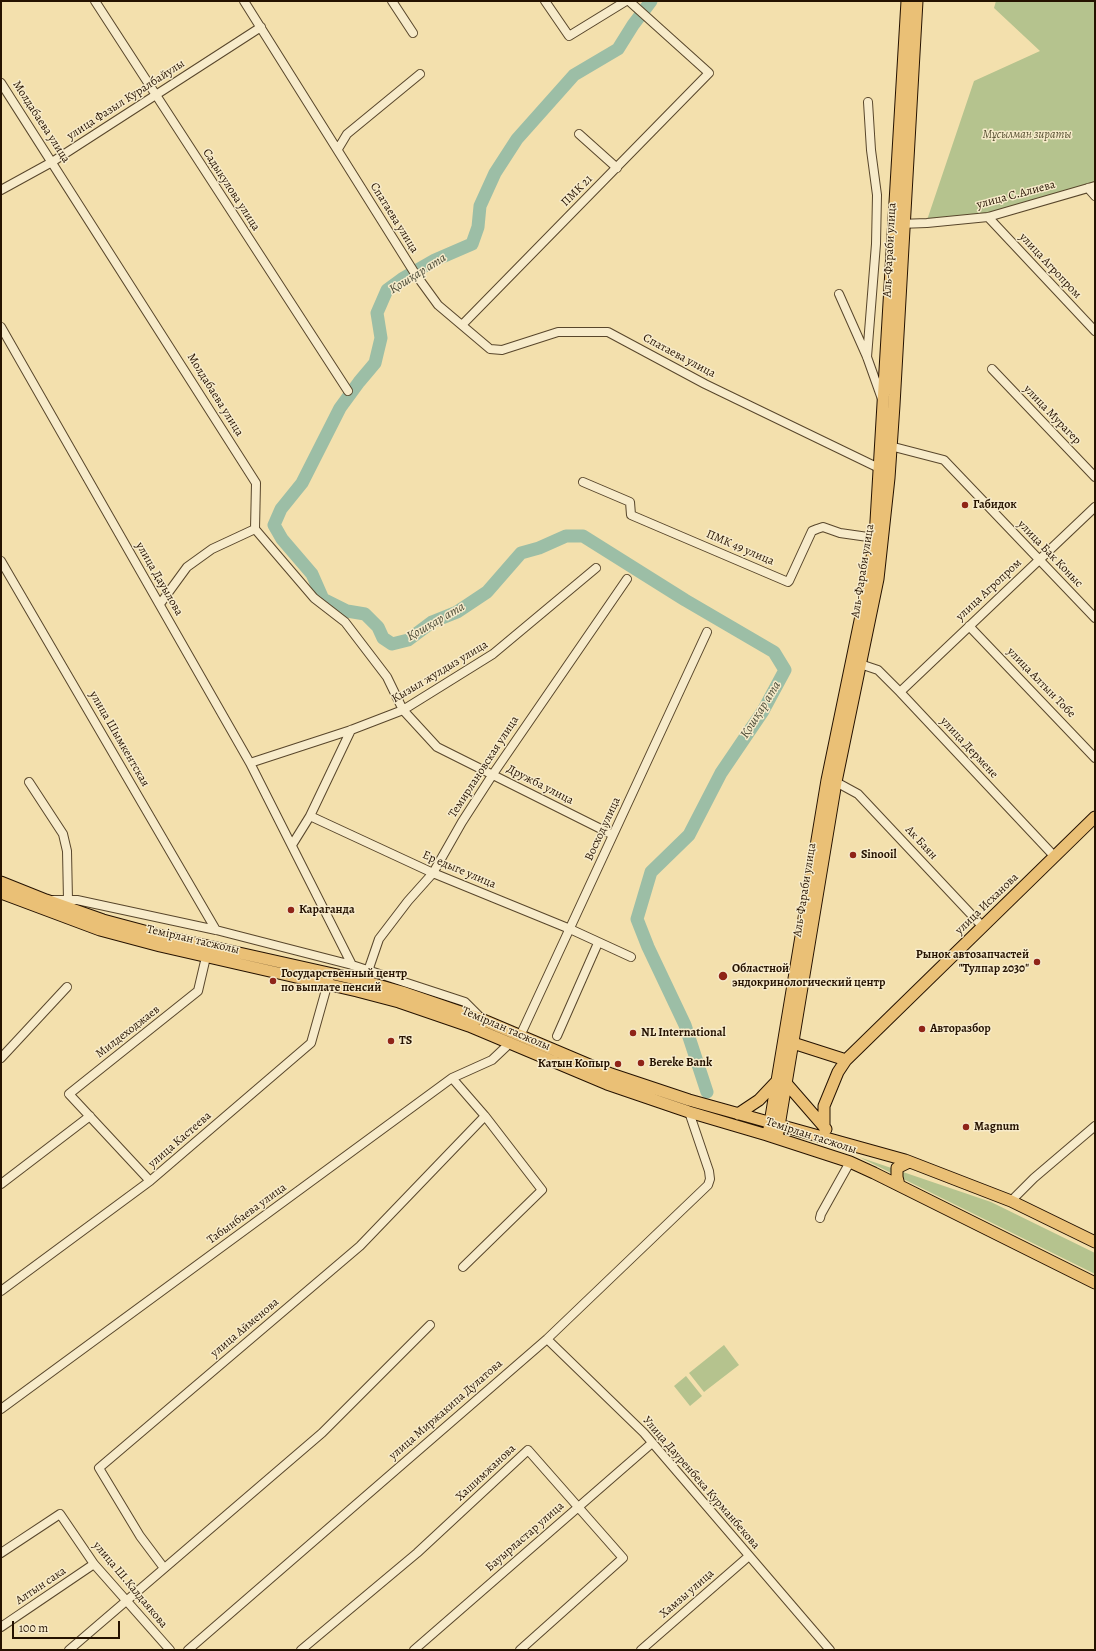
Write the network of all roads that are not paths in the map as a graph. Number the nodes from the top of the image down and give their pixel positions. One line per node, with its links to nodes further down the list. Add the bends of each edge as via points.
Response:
1 (95, 1): 12 (street, Садыкулова улица)
2 (244, 1): 8 (street, Спатаева улица)
3 (392, 1): 9 (street)
4 (545, 1): 5 (street, via 569,36)
5 (628, 1): 17 (street, ПМК 21, via 709,73)
6 (907, 1): 22 (main road, Аль-Фараби улица)
7 (917, 1): 22 (main road, Аль-Фараби улица)
8 (261, 27): 12 (street, улица Фазыл Куралбайулы); 15 (street, Спатаева улица)
9 (413, 33)
10 (420, 74): 15 (street, via 347,134)
11 (1, 83): 16 (street, Молдабаева улица)
12 (155, 95): 16 (street, улица Фазыл Куралбайулы); 29 (street, Садыкулова улица)
13 (868, 102): 27 (street, via 877,195 876,244)
14 (579, 134): 17 (street)
15 (338, 149): 24 (street, Спатаева улица, via 414,272 438,305)
16 (52, 162): 19 (street, улица Фазыл Куралбайулы); 36 (street, Молдабаева улица, via 256,483)
17 (617, 168): 24 (street, ПМК 21)
18 (1091, 187): 20 (street); 21 (street, улица С.Алиева)
19 (1, 190)
20 (1095, 196)
21 (988, 217): 22 (street, улица С.Алиева); 26 (street, улица Агропром)
22 (900, 224): 30 (main road, Аль-Фараби улица); 31 (main road, Аль-Фараби улица, via 894,405)
23 (839, 294): 27 (street)
24 (462, 325): 32 (street, Спатаева улица, via 490,349 502,350 558,332 608,332 705,384)
25 (1, 327): 42 (street, улица Дауылова)
26 (1095, 331)
27 (866, 357): 30 (street)
28 (992, 369): 33 (street, улица Мурагер)
29 (348, 391)
30 (884, 403): 32 (main road, Аль-Фараби улица)
31 (890, 446): 32 (main road, Аль-Фараби улица); 38 (street, улица Бак Коныс, via 944,460)
32 (884, 470): 37 (main road, Аль-Фараби улица); 46 (main road, Аль-Фараби улица, via 878,579)
33 (1095, 477)
34 (583, 482): 37 (street, ПМК 49 улица, via 630,502 631,515 788,582 812,531 823,527 840,533)
35 (1095, 507): 38 (street, улица Агропром)
36 (255, 529): 42 (street, via 212,549 188,567); 48 (street, via 314,598 345,622 388,678)
37 (875, 538): 83 (main road, Аль-Фараби улица, via 827,780)
38 (1039, 559): 43 (street, улица Бак Коныс); 44 (street, улица Агропром)
39 (1, 560): 67 (street, улица Шымкентская)
40 (596, 568): 48 (street, Кызыл жулдыз улица, via 493,654)
41 (627, 579): 52 (street, Темирлановская улица)
42 (160, 604): 51 (street, улица Дауылова)
43 (1095, 618)
44 (969, 626): 47 (street, улица Агропром); 50 (street, улица Алтын Тобе)
45 (707, 632): 57 (street, Восход улица)
46 (860, 664): 47 (street, улица Дермене, via 878,670); 54 (main road, Аль-Фараби улица)
47 (900, 692): 59 (street, улица Дермене)
48 (403, 710): 49 (street, Кызыл жулдыз улица); 52 (street, Дружба улица, via 437,747)
49 (351, 730): 51 (street, Кызыл жулдыз улица); 55 (street)
50 (1095, 758)
51 (250, 763): 58 (street, улица Дауылова)
52 (493, 774): 57 (street, Дружба улица); 60 (street, Темирлановская улица)
53 (29, 782): 64 (street, via 63,834 67,851)
54 (836, 782): 65 (street, Ак Баян, via 858,794); 79 (main road, Аль-Фараби улица)
55 (310, 816): 58 (street); 60 (street, Ер едыге улица)
56 (1095, 817): 59 (main road, улица Исханова)
57 (613, 835): 66 (street, Восход улица)
58 (292, 845): 71 (street, улица Дауылова)
59 (1055, 857): 65 (main road, улица Исханова)
60 (433, 873): 66 (street, Ер едыге улица); 72 (street, Темирлановская улица, via 380,939)
61 (1, 882): 63 (main road, Темірлан тасжолы)
62 (1, 893): 69 (main road, Темірлан тасжолы, via 100,930)
63 (46, 900): 64 (street); 73 (main road, Темірлан тасжолы, via 103,920)
64 (68, 900): 67 (street)
65 (983, 927): 81 (main road, улица Исханова)
66 (570, 929): 68 (street, Ер едыге улица); 76 (street, Восход улица)
67 (216, 930): 71 (street)
68 (598, 943): 70 (street, Ер едыге улица); 77 (street)
69 (206, 957): 73 (main road, Темірлан тасжолы); 86 (street, Милдеходжаев, via 198,991 69,1094)
70 (630, 957)
71 (352, 965): 72 (street)
72 (368, 971): 75 (street, via 465,1002)
73 (329, 979): 75 (main road, Темірлан тасжолы, via 402,992); 78 (main road, Темірлан тасжолы, via 469,1026); 95 (street, улица Кастеева, via 311,1043)
74 (67, 987): 80 (street)
75 (482, 1019): 76 (main road, Темірлан тасжолы)
76 (520, 1036): 85 (main road, Темірлан тасжолы, via 611,1074)
77 (557, 1036)
78 (510, 1043): 82 (street, Табынбаева улица, via 492,1060); 84 (main road, Темірлан тасжолы, via 607,1084)
79 (793, 1043): 81 (main road); 83 (main road, Аль-Фараби улица)
80 (1, 1058)
81 (846, 1060): 90 (main road, улица Исханова, via 838,1072 824,1106)
82 (452, 1078): 87 (street); 106 (street, Табынбаева улица)
83 (781, 1082): 85 (main road); 88 (main road, Аль-Фараби улица); 90 (main road)
84 (689, 1112): 91 (main road, Темірлан тасжолы); 105 (street, улица Миржакипа Дулатова, via 709,1171 708,1185)
85 (738, 1114): 88 (main road, Темірлан тасжолы)
86 (90, 1116): 95 (street, Милдеходжаев); 96 (street)
87 (485, 1116): 101 (street, via 542,1190); 112 (street, улица Айменова, via 360,1246 99,1468 140,1536)
88 (775, 1124): 91 (main road, Аль-Фараби улица); 92 (main road, Темірлан тасжолы)
89 (1095, 1126): 98 (street, via 1034,1178)
90 (824, 1127): 92 (main road)
91 (772, 1136): 93 (main road, Темірлан тасжолы)
92 (833, 1139): 94 (main road, Темірлан тасжолы)
93 (850, 1162): 97 (main road, Темірлан тасжолы); 99 (street)
94 (909, 1162): 97 (main road, via 897,1168); 98 (main road, Темірлан тасжолы)
95 (150, 1181): 103 (street, улица Кастеева)
96 (1, 1184)
97 (900, 1185): 102 (main road, Темірлан тасжолы)
98 (1012, 1201): 100 (main road, Темірлан тасжолы)
99 (820, 1218)
100 (1095, 1242)
101 (463, 1267)
102 (1095, 1283)
103 (1, 1291)
104 (430, 1325): 112 (street, via 322,1433)
105 (546, 1339): 107 (street, Улица Дауренбека Курманбекова); 117 (street, улица Миржакипа Дулатова)
106 (1, 1409)
107 (652, 1443): 108 (street, Бауырластар улица); 110 (street, Улица Дауренбека Курманбекова)
108 (578, 1507): 118 (street, Хашимжанова, via 528,1450 417,1553); 119 (street, Бауырластар улица); 120 (street, Хашимжанова, via 623,1558)
109 (1, 1553): 111 (street, улица Ш.Калдаякова, via 60,1514)
110 (749, 1556): 121 (street, Хамзы улица); 122 (street, Улица Дауренбека Курманбекова)
111 (94, 1564): 113 (street, улица Ш.Калдаякова); 114 (street, Алтын сака)
112 (164, 1568): 113 (street)
113 (125, 1601): 115 (street); 116 (street, улица Ш.Калдаякова)
114 (1, 1627)
115 (69, 1650)
116 (170, 1650)
117 (188, 1650)
118 (301, 1650)
119 (414, 1650)
120 (520, 1650)
121 (641, 1650)
122 (830, 1650)

